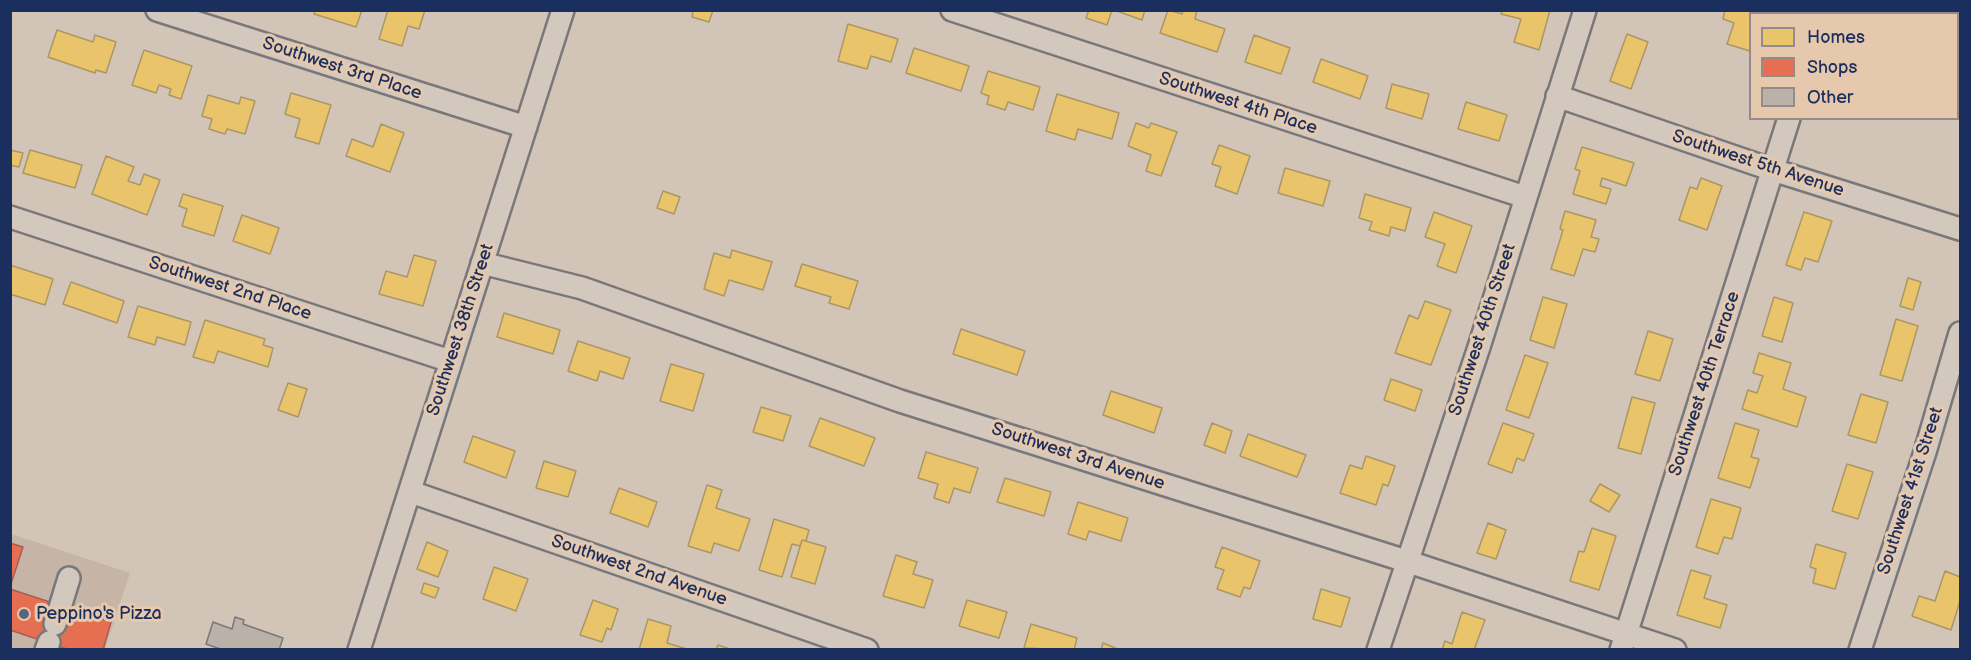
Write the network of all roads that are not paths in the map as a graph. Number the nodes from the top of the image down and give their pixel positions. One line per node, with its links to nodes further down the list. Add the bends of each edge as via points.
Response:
1 (157, 10): 7 (street, Southwest 3rd Place)
2 (563, 10): 7 (street, Southwest 38th Street)
3 (952, 10): 9 (street, Southwest 4th Place)
4 (1585, 10): 5 (street, Southwest 40th Street)
5 (1557, 96): 8 (street, Southwest 5th Avenue); 9 (street, Southwest 40th Street)
6 (1788, 120): 8 (street, Southwest 40th Terrace)
7 (526, 127): 12 (street, Southwest 38th Street)
8 (1773, 170): 11 (street, Southwest 5th Avenue); 19 (street, Southwest 40th Terrace)
9 (1525, 197): 16 (street, Southwest 40th Street)
10 (10, 217): 14 (street, Southwest 2nd Place)
11 (1960, 229)
12 (482, 263): 14 (street, Southwest 38th Street); 16 (street, Southwest 3rd Avenue, via 582,288 900,400)
13 (1960, 333): 24 (street, Southwest 41st Street)
14 (450, 361): 15 (street, Southwest 38th Street)
15 (411, 492): 20 (street, Southwest 38th Street); 21 (street, Southwest 2nd Avenue)
16 (1406, 561): 19 (street, Southwest 3rd Avenue); 22 (street, Southwest 40th Street)
17 (69, 578): 18 (street)
18 (50, 639)
19 (1624, 642): 23 (street, Southwest 3rd Avenue)
20 (359, 650)
21 (867, 650)
22 (1378, 650)
23 (1675, 650)
24 (1860, 650)

